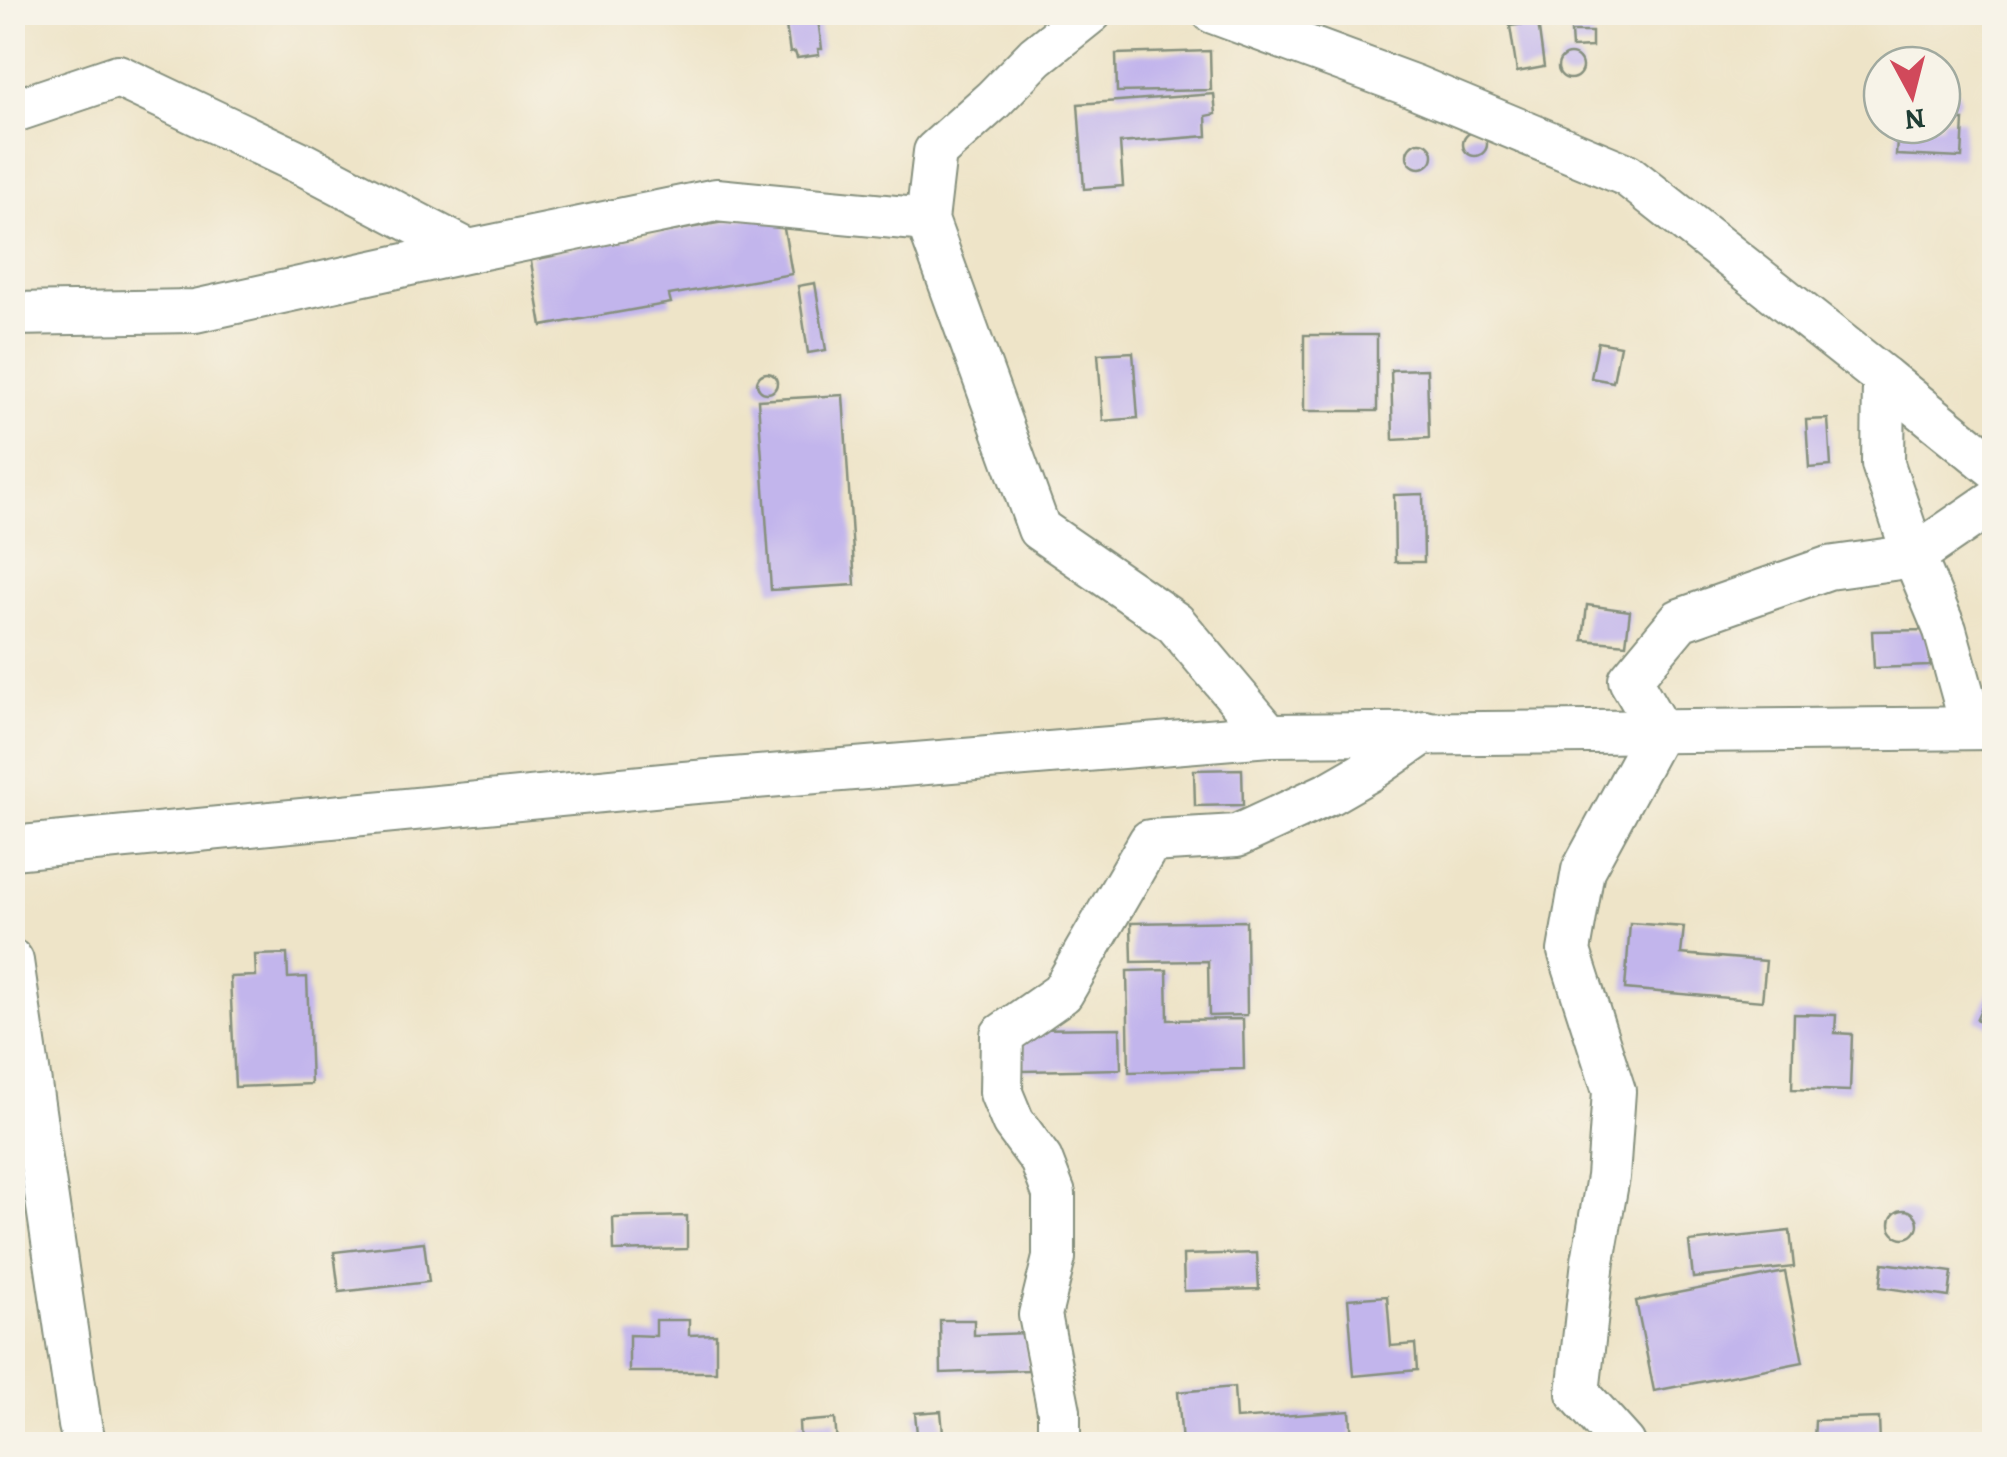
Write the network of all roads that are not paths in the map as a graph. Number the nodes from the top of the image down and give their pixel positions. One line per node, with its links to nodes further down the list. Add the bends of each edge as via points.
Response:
1 (1091, 12): 4 (street, via 935,152)
2 (1213, 12): 7 (street, via 1627,175)
3 (12, 104): 5 (street, via 20,109 118,76)
4 (927, 220): 5 (street, via 716,200); 14 (street, via 1038,529 1175,622)
5 (470, 251): 6 (street, via 194,312)
6 (12, 314)
7 (1884, 378): 8 (street); 10 (street, via 1883,464)
8 (1994, 467)
9 (1994, 502): 10 (street)
10 (1914, 556): 11 (street); 12 (street, via 1828,568 1680,620 1630,680)
11 (1983, 727): 12 (street)
12 (1659, 730): 13 (street); 20 (street, via 1583,870 1570,951 1614,1091 1578,1393)
13 (1425, 732): 14 (street); 15 (street)
14 (1278, 734): 15 (street); 16 (street)
15 (1330, 793): 19 (street, via 1236,836 1150,840 1062,993 1002,1035 1002,1093 1054,1194 1054,1258 1040,1316)
16 (12, 848)
17 (12, 960): 18 (street)
18 (85, 1444)
19 (1059, 1444)
20 (1624, 1444)

